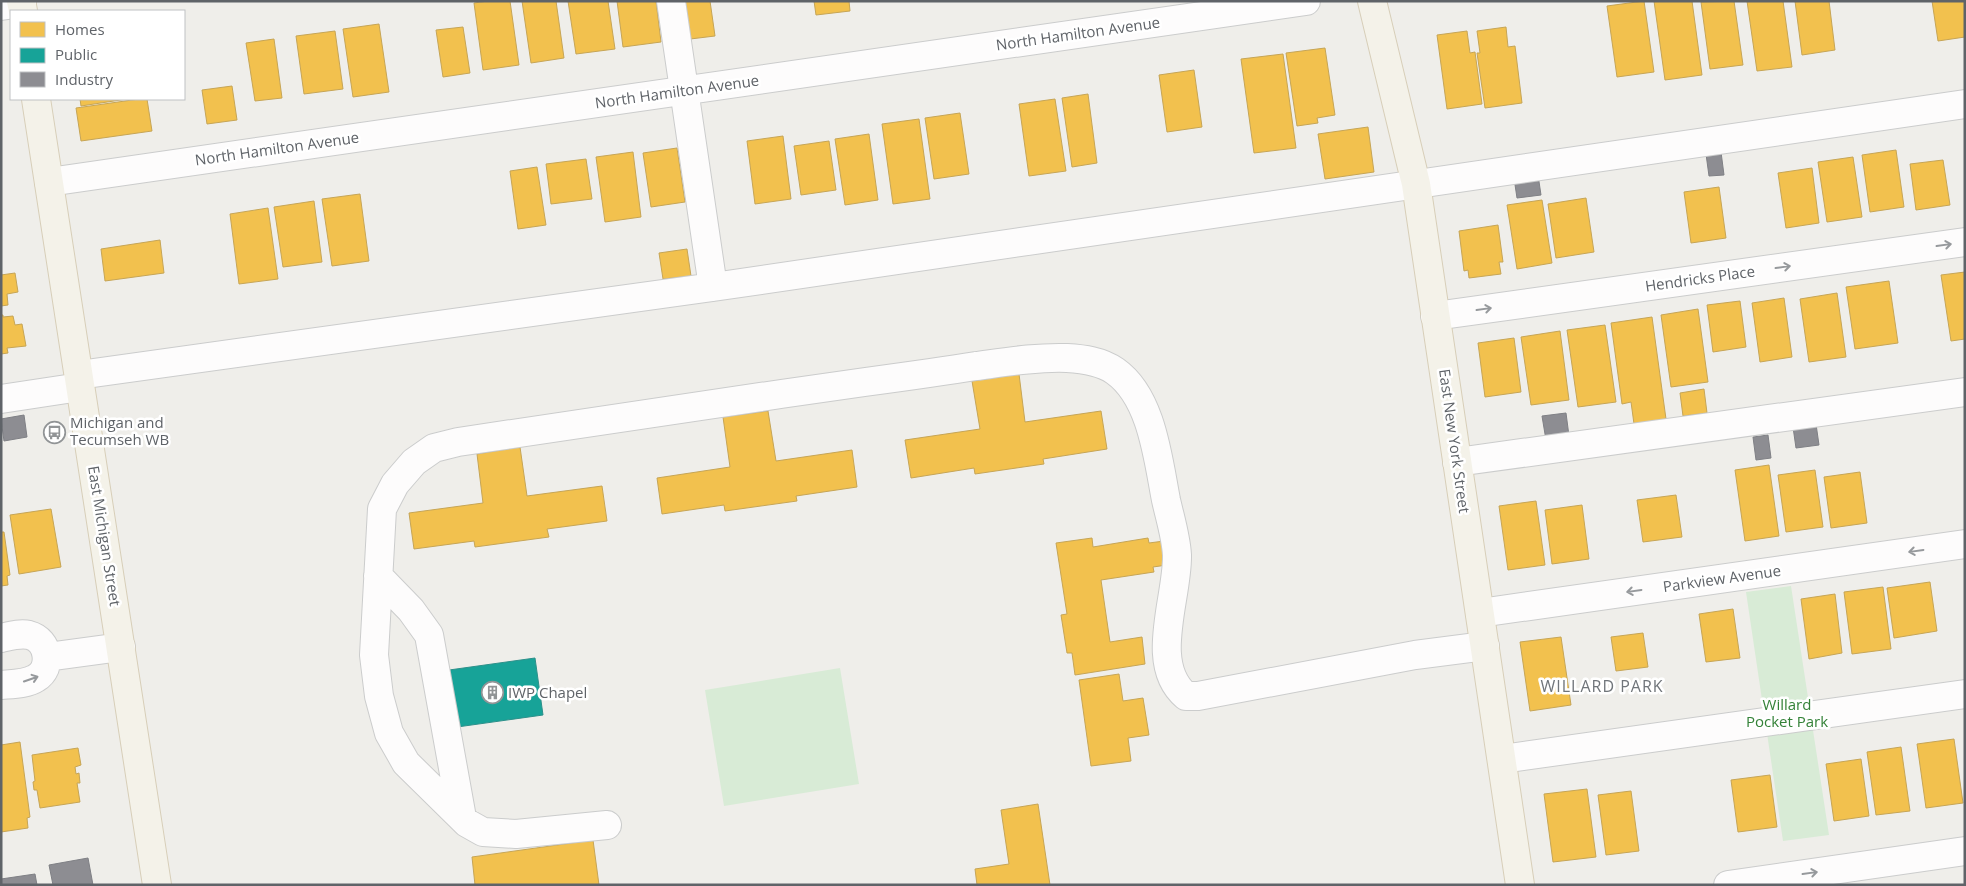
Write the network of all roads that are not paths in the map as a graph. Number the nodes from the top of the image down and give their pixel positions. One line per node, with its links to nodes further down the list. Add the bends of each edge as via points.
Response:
1 (671, 1): 4 (street)
2 (1306, 1): 4 (street, North Hamilton Avenue)
3 (1372, 1): 8 (main road, East New York Street)
4 (685, 91): 7 (street, North Hamilton Avenue); 10 (street)
5 (36, 100): 7 (main road, East Michigan Street)
6 (1965, 104): 8 (street)
7 (49, 182): 12 (main road, East Michigan Street)
8 (1416, 184): 10 (street); 11 (main road, East New York Street)
9 (1965, 242): 11 (street, Hendricks Place, one-way to 9)
10 (713, 287): 12 (street)
11 (1435, 316): 16 (main road, East New York Street)
12 (79, 377): 13 (street); 15 (street); 22 (main road, East Michigan Street)
13 (1, 381)
14 (1965, 392): 16 (street)
15 (1, 399)
16 (1457, 462): 19 (main road, East New York Street)
17 (1965, 544): 19 (street, Parkview Avenue, one-way to 19)
18 (378, 576): 21 (street, via 382,509 395,484 414,462 434,448 824,388 1024,360 1068,358 1096,361 1115,371 1132,387 1142,404 1158,457 1177,553 1166,648 1171,676 1186,696 1415,655); 27 (street, via 411,610 429,635); 27 (street, via 374,655 388,733 406,763)
19 (1480, 613): 21 (main road, East New York Street)
20 (1, 638): 23 (street, via 29,635 45,649)
21 (1485, 646): 26 (main road, East New York Street)
22 (121, 647): 23 (street); 31 (main road, East Michigan Street)
23 (47, 657): 24 (street, one-way to 23, via 38,677 45,670)
24 (1, 685)
25 (1965, 694): 26 (street)
26 (1502, 759): 32 (main road, East New York Street)
27 (462, 818): 28 (street, via 483,832 516,834)
28 (607, 825)
29 (1965, 851): 30 (street, one-way to 29)
30 (1781, 881): 33 (street)
31 (157, 885)
32 (1520, 885)
33 (1728, 885)

